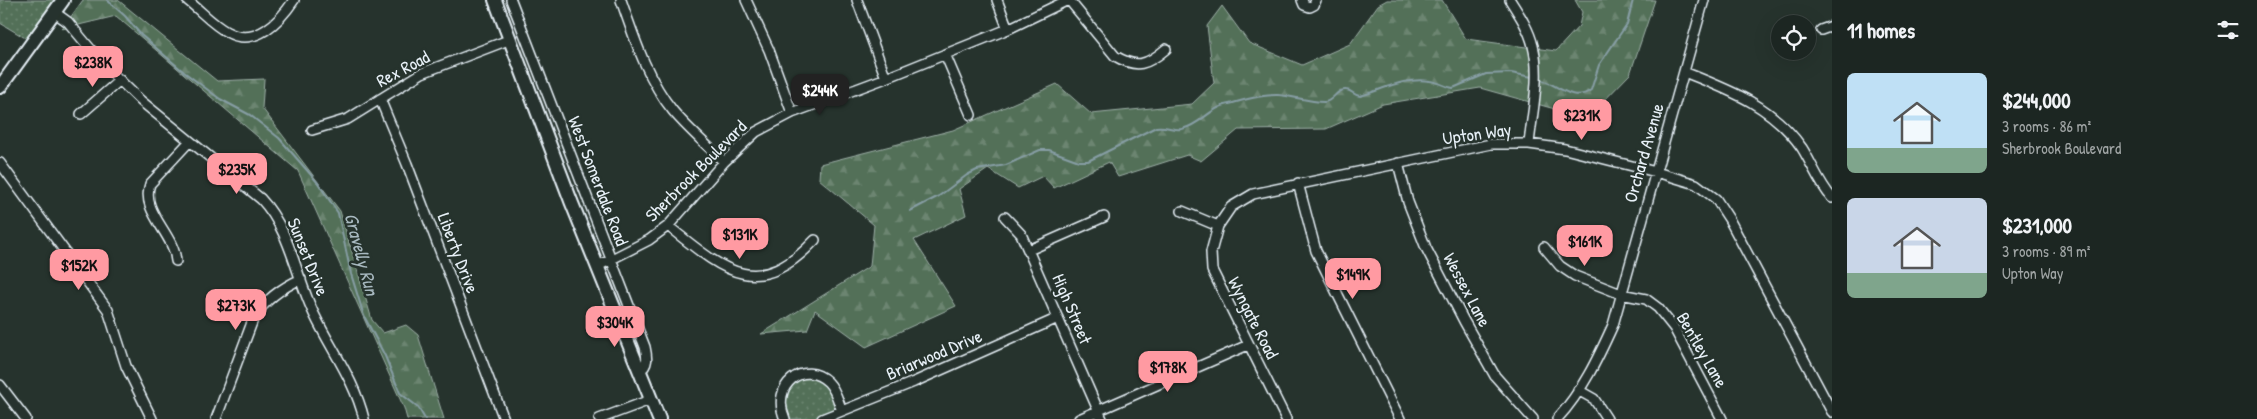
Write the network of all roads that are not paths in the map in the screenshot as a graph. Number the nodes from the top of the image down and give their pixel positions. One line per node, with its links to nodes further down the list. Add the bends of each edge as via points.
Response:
1 (63, 0): 15 (main road)
2 (187, 0): 3 (street, via 227,33 244,37 269,28 282,18)
3 (294, 0)
4 (495, 0): 19 (main road, West Somerdale Road)
5 (510, 0): 48 (street, West Somerdale Road)
6 (621, 0): 33 (street, via 657,88 673,111)
7 (746, 0): 27 (street)
8 (857, 0): 23 (street)
9 (997, 0): 17 (street)
10 (1068, 0): 17 (street, Sherbrook Boulevard); 20 (street, via 1115,56 1124,61 1137,65 1155,58)
11 (1302, 0): 12 (street, via 1308,7)
12 (1316, 0)
13 (1510, 0): 32 (street, via 1533,46 1536,69)
14 (1704, 0): 22 (street, Orchard Avenue)
15 (54, 12): 24 (street, Sunset Drive, via 68,22); 25 (main road)
16 (1832, 26): 18 (street)
17 (1008, 29): 21 (street, Sherbrook Boulevard)
18 (1821, 30)
19 (510, 39): 26 (street, Rex Road, via 422,73); 48 (main road, West Somerdale Road, via 557,164)
20 (1166, 49)
21 (945, 54): 23 (street, Sherbrook Boulevard); 29 (street)
22 (1684, 72): 36 (street, Orchard Avenue); 38 (street, via 1739,94 1778,119 1802,149)
23 (886, 78): 27 (street, Sherbrook Boulevard)
24 (120, 80): 28 (street); 31 (street, Sunset Drive)
25 (0, 87)
26 (380, 99): 30 (street, Rex Road, via 348,119); 63 (street, Liberty Drive)
27 (792, 113): 33 (street, Sherbrook Boulevard, via 756,132)
28 (81, 114)
29 (971, 115)
30 (312, 130)
31 (190, 141): 47 (street, via 150,184 146,194 153,214 171,242); 49 (street, Sunset Drive, via 271,210)
32 (1529, 144): 35 (street, Upton Way, via 1491,144); 36 (street, Upton Way, via 1565,149)
33 (724, 162): 42 (street, Sherbrook Boulevard)
34 (0, 163): 60 (street, via 108,310 126,366)
35 (1398, 163): 37 (street, Upton Way); 71 (street, Wessex Lane, via 1408,202 1426,248 1464,321 1495,376)
36 (1656, 172): 50 (street, Orchard Avenue); 57 (street, Upton Way, via 1696,184 1716,199)
37 (1298, 183): 43 (street, Upton Way, via 1243,198 1231,207); 70 (street, via 1316,251)
38 (1832, 198)
39 (1182, 211): 43 (street)
40 (1005, 217): 46 (street, High Street, via 1021,234)
41 (1104, 217): 46 (street)
42 (668, 226): 44 (street, via 727,267 761,276 798,258); 48 (street, Sherbrook Boulevard, via 649,240)
43 (1218, 226): 52 (street, Wyngate Road, via 1211,252 1212,270)
44 (815, 240)
45 (1544, 247): 50 (street, Bentley Lane, via 1560,266 1575,276)
46 (1028, 250): 51 (street, High Street)
47 (176, 261)
48 (604, 263): 55 (main road, West Somerdale Road)
49 (300, 279): 61 (street, via 262,304 254,317); 62 (street, Sunset Drive, via 314,316 360,400)
50 (1621, 294): 54 (street, Orchard Avenue, via 1613,325); 74 (street, Bentley Lane, via 1646,298 1658,308 1674,328)
51 (1058, 318): 56 (street, Briarwood Drive); 58 (street, High Street)
52 (1248, 345): 58 (street); 69 (street, Wyngate Road)
53 (0, 384): 59 (street)
54 (1578, 390): 72 (street, Orchard Avenue); 73 (street, via 1594,399)
55 (650, 400): 64 (street); 65 (main road, West Somerdale Road)
56 (842, 411): 66 (street, via 829,383 806,374 790,380 785,386 780,405); 67 (street, Briarwood Drive)
57 (1832, 412)
58 (1100, 415): 68 (street)
59 (26, 419)
60 (152, 419)
61 (216, 419)
62 (364, 419)
63 (504, 419)
64 (599, 419)
65 (659, 419)
66 (785, 419)
67 (822, 419)
68 (1079, 419)
69 (1286, 419)
70 (1400, 419)
71 (1533, 419)
72 (1557, 419)
73 (1607, 419)
74 (1722, 419)

